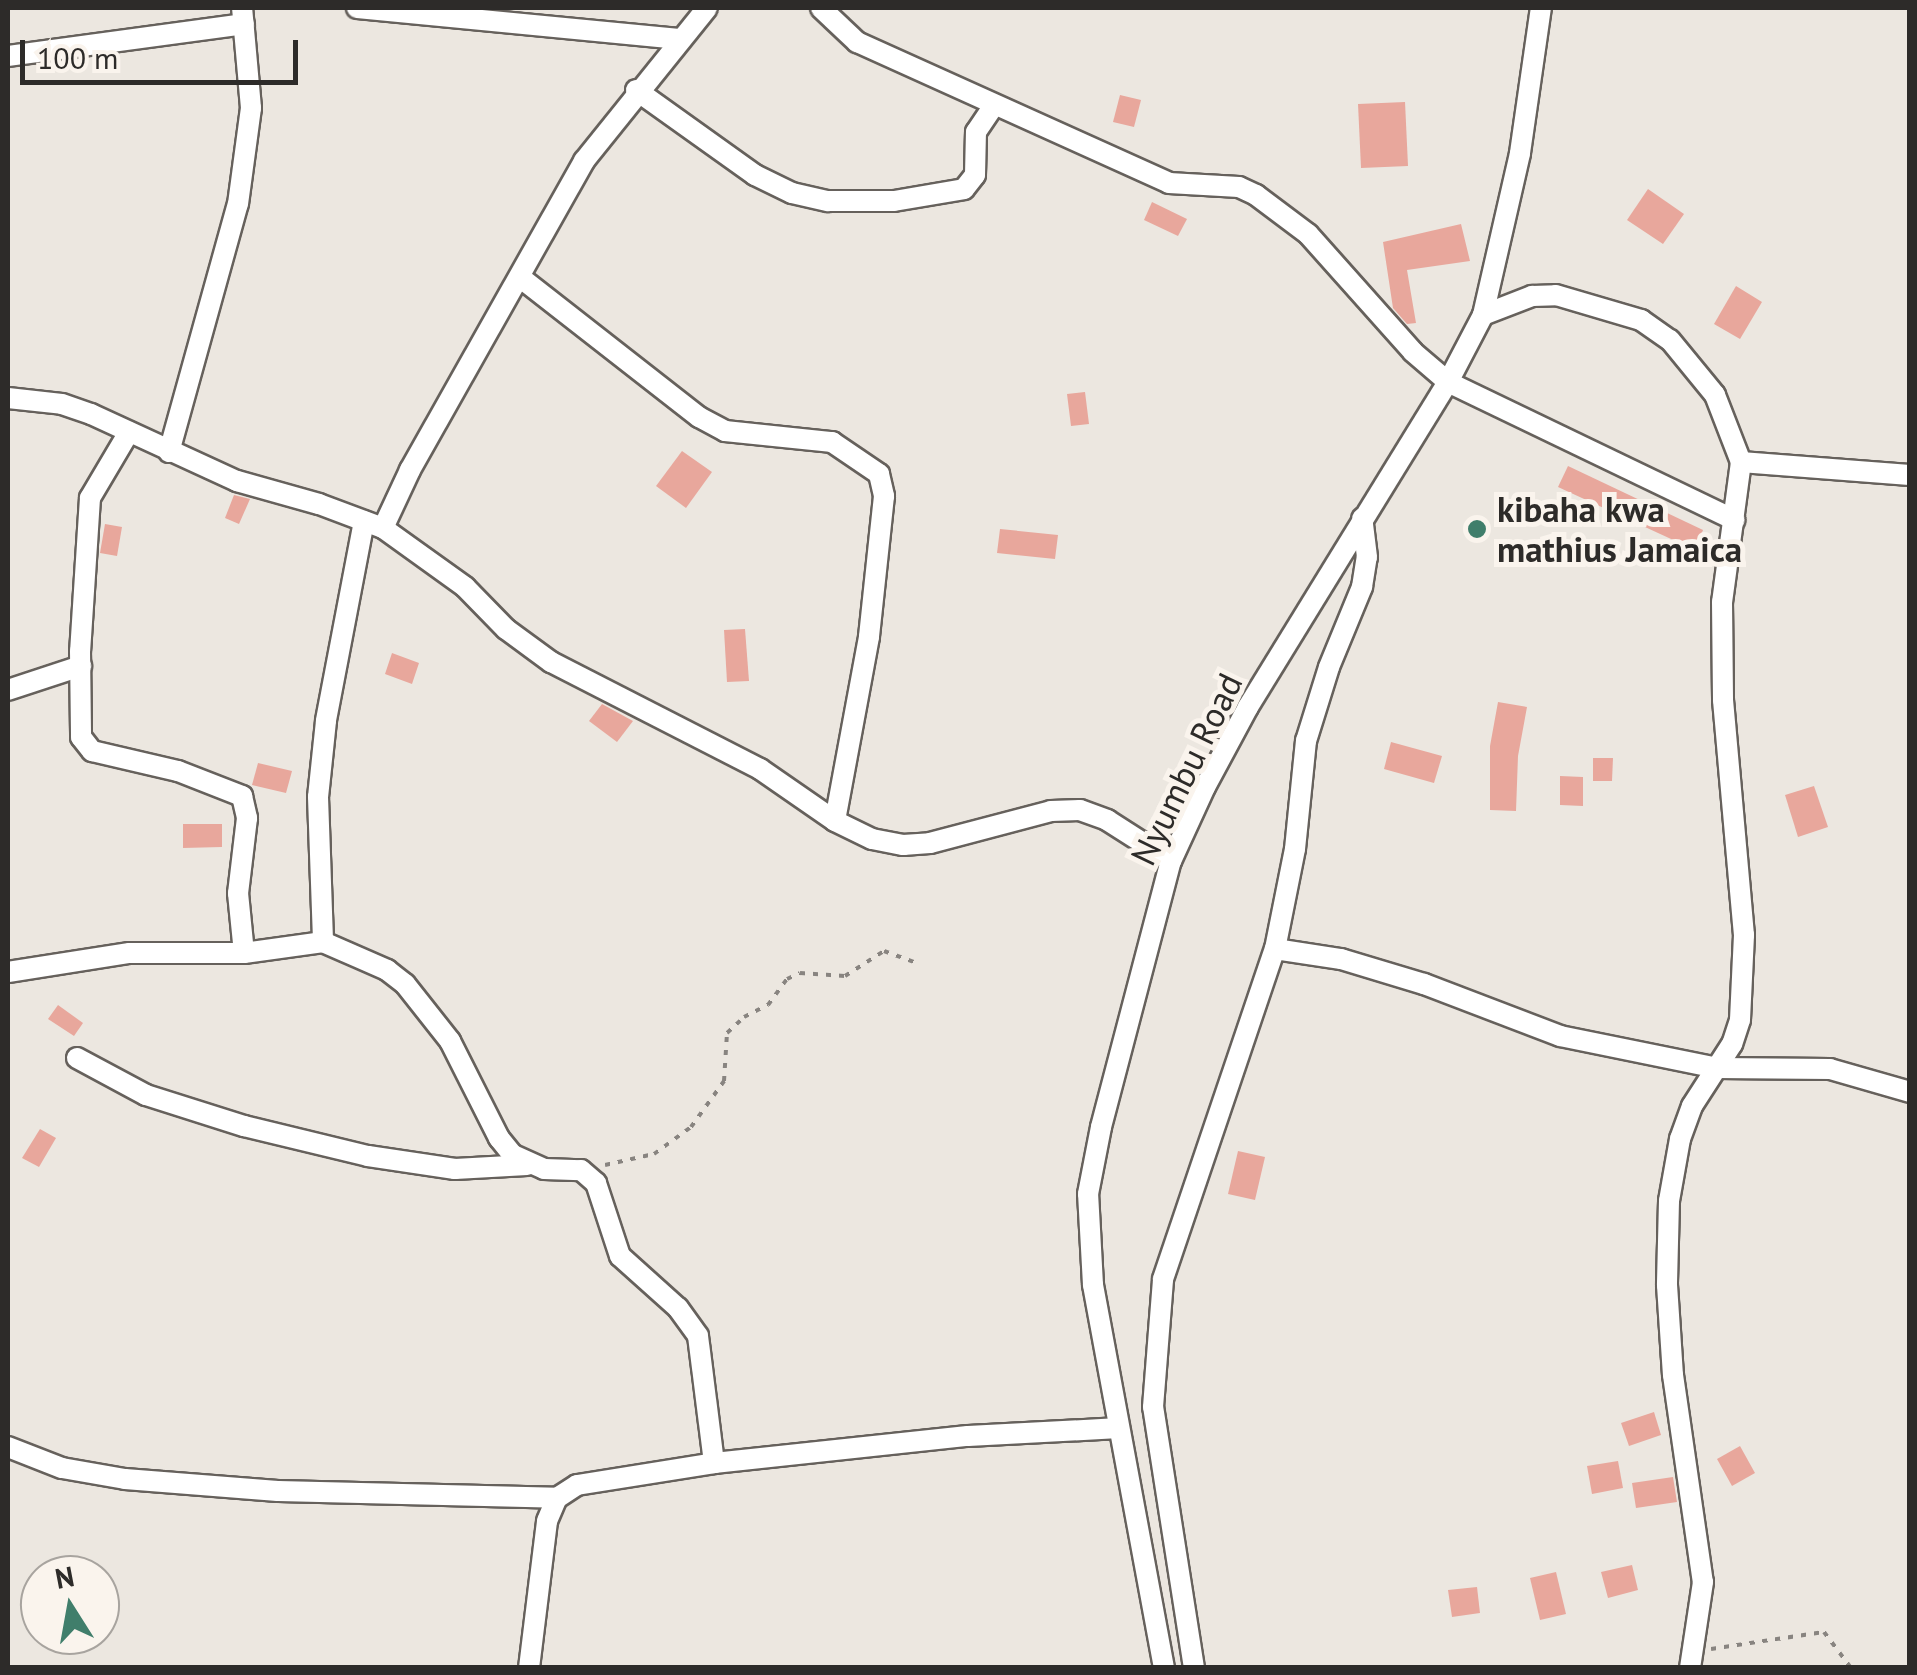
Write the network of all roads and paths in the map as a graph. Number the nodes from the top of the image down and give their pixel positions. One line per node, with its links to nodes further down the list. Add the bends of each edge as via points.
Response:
1 (357, 8): 6 (street)
2 (706, 8): 6 (street)
3 (821, 8): 9 (street, via 856,42)
4 (1540, 8): 11 (street, Nyumbu Road, via 1520,153)
5 (243, 16): 7 (street); 15 (street, via 251,108 238,204)
6 (680, 39): 8 (street)
7 (8, 56)
8 (636, 90): 9 (street, via 754,175 828,202 894,201 964,189 975,175 976,132); 10 (street, via 584,161)
9 (994, 105): 12 (street, via 1169,182 1256,194 1308,234 1412,352)
10 (521, 278): 20 (street); 23 (street, via 699,417 725,431 832,442 879,474 884,496 868,637)
11 (1483, 315): 12 (street, Nyumbu Road); 16 (street, via 1532,296 1556,295 1641,320 1670,340 1714,394)
12 (1448, 382): 18 (street, Nyumbu Road); 19 (street)
13 (8, 398): 14 (street, via 62,404)
14 (129, 432): 15 (street); 21 (street, via 90,498)
15 (169, 452): 20 (street)
16 (1741, 462): 17 (street); 19 (street)
17 (1910, 475)
18 (1362, 518): 24 (street, Nyumbu Road, via 1248,706); 26 (street, via 1362,587 1306,741)
19 (1735, 520): 31 (street, via 1722,602 1723,700 1744,935 1740,1020)
20 (373, 525): 23 (street, via 465,587 506,629 552,662 760,770); 25 (street, via 326,721 318,797)
21 (80, 666): 22 (street); 27 (street, via 84,746 242,796 247,818 238,893)
22 (8, 690)
23 (835, 821): 24 (street, via 903,845 1080,810)
24 (1171, 861): 35 (street, Nyumbu Road, via 1088,1194 1093,1285)
25 (322, 942): 27 (street); 33 (street, via 405,984 457,1053 499,1138)
26 (1275, 949): 31 (street, via 1424,984 1560,1036); 42 (street, via 1180,1223 1158,1316 1152,1407)
27 (244, 954): 29 (street, via 130,953)
28 (914, 962): 34 (path, via 884,951 845,976 800,973 787,980 768,1005 727,1034 724,1080 692,1128 654,1154)
29 (8, 972)
30 (77, 1058): 33 (street, via 146,1095 368,1156 455,1169)
31 (1718, 1068): 32 (street, via 1830,1069); 39 (street, via 1680,1139 1670,1201 1673,1375 1703,1582)
32 (1910, 1092)
33 (527, 1165): 34 (street)
34 (581, 1170): 37 (street, via 596,1183 620,1256 678,1308 698,1336)
35 (1119, 1428): 37 (street, via 968,1436); 41 (street, Nyumbu Road)
36 (8, 1448): 38 (street, via 62,1468 125,1479 278,1491)
37 (714, 1463): 38 (street, via 578,1485)
38 (558, 1498): 40 (street, via 547,1521)
39 (1692, 1660): 43 (path, via 1811,1630 1824,1632)
40 (530, 1668)
41 (1164, 1668)
42 (1194, 1668)
43 (1852, 1668)

